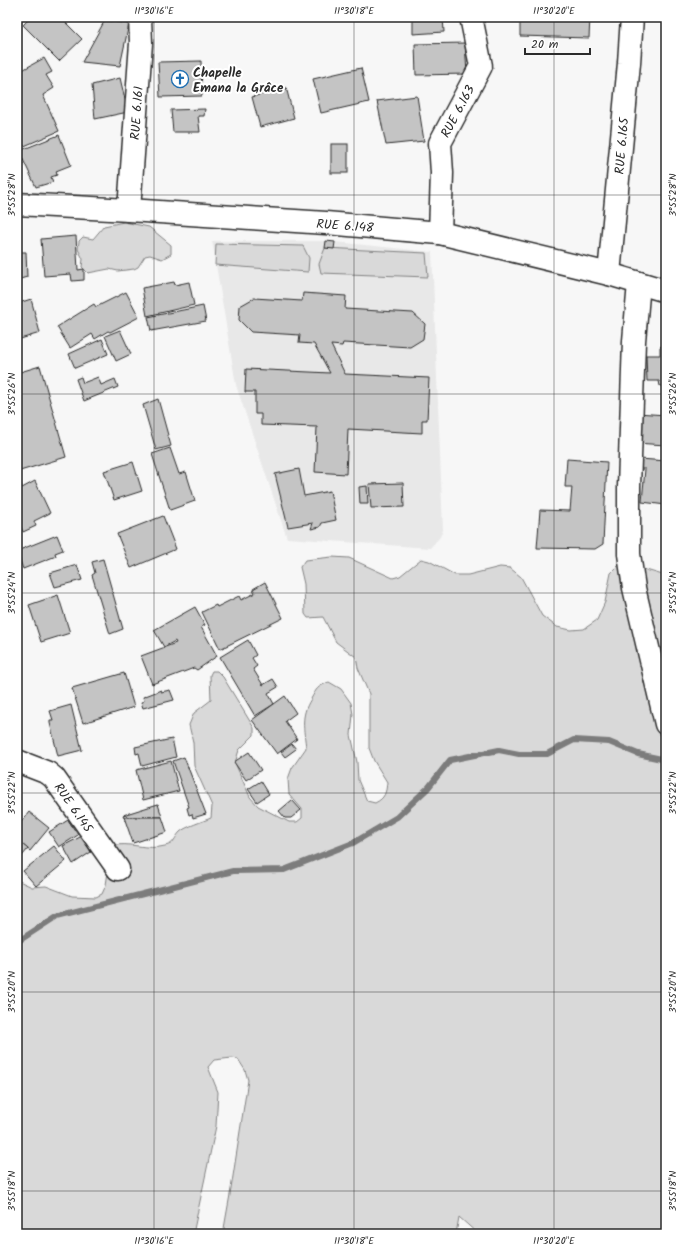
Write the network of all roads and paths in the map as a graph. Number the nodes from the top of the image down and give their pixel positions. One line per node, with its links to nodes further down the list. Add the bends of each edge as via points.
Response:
1 (140, 17): 5 (street, RUE 6.161, via 141,42)
2 (472, 17): 6 (street, RUE 6.163, via 482,66 440,142)
3 (632, 17): 7 (street, RUE 6.165)
4 (17, 204): 5 (street, RUE 6.148)
5 (129, 210): 6 (street, RUE 6.148)
6 (440, 233): 7 (street, RUE 6.148)
7 (609, 274): 8 (street, RUE 6.148)
8 (639, 283): 9 (street, RUE 6.148); 10 (street, via 634,342 629,554 634,588)
9 (666, 291)
10 (666, 724)
11 (17, 761): 12 (street, RUE 6.145, via 44,771 54,778)
12 (118, 869)

